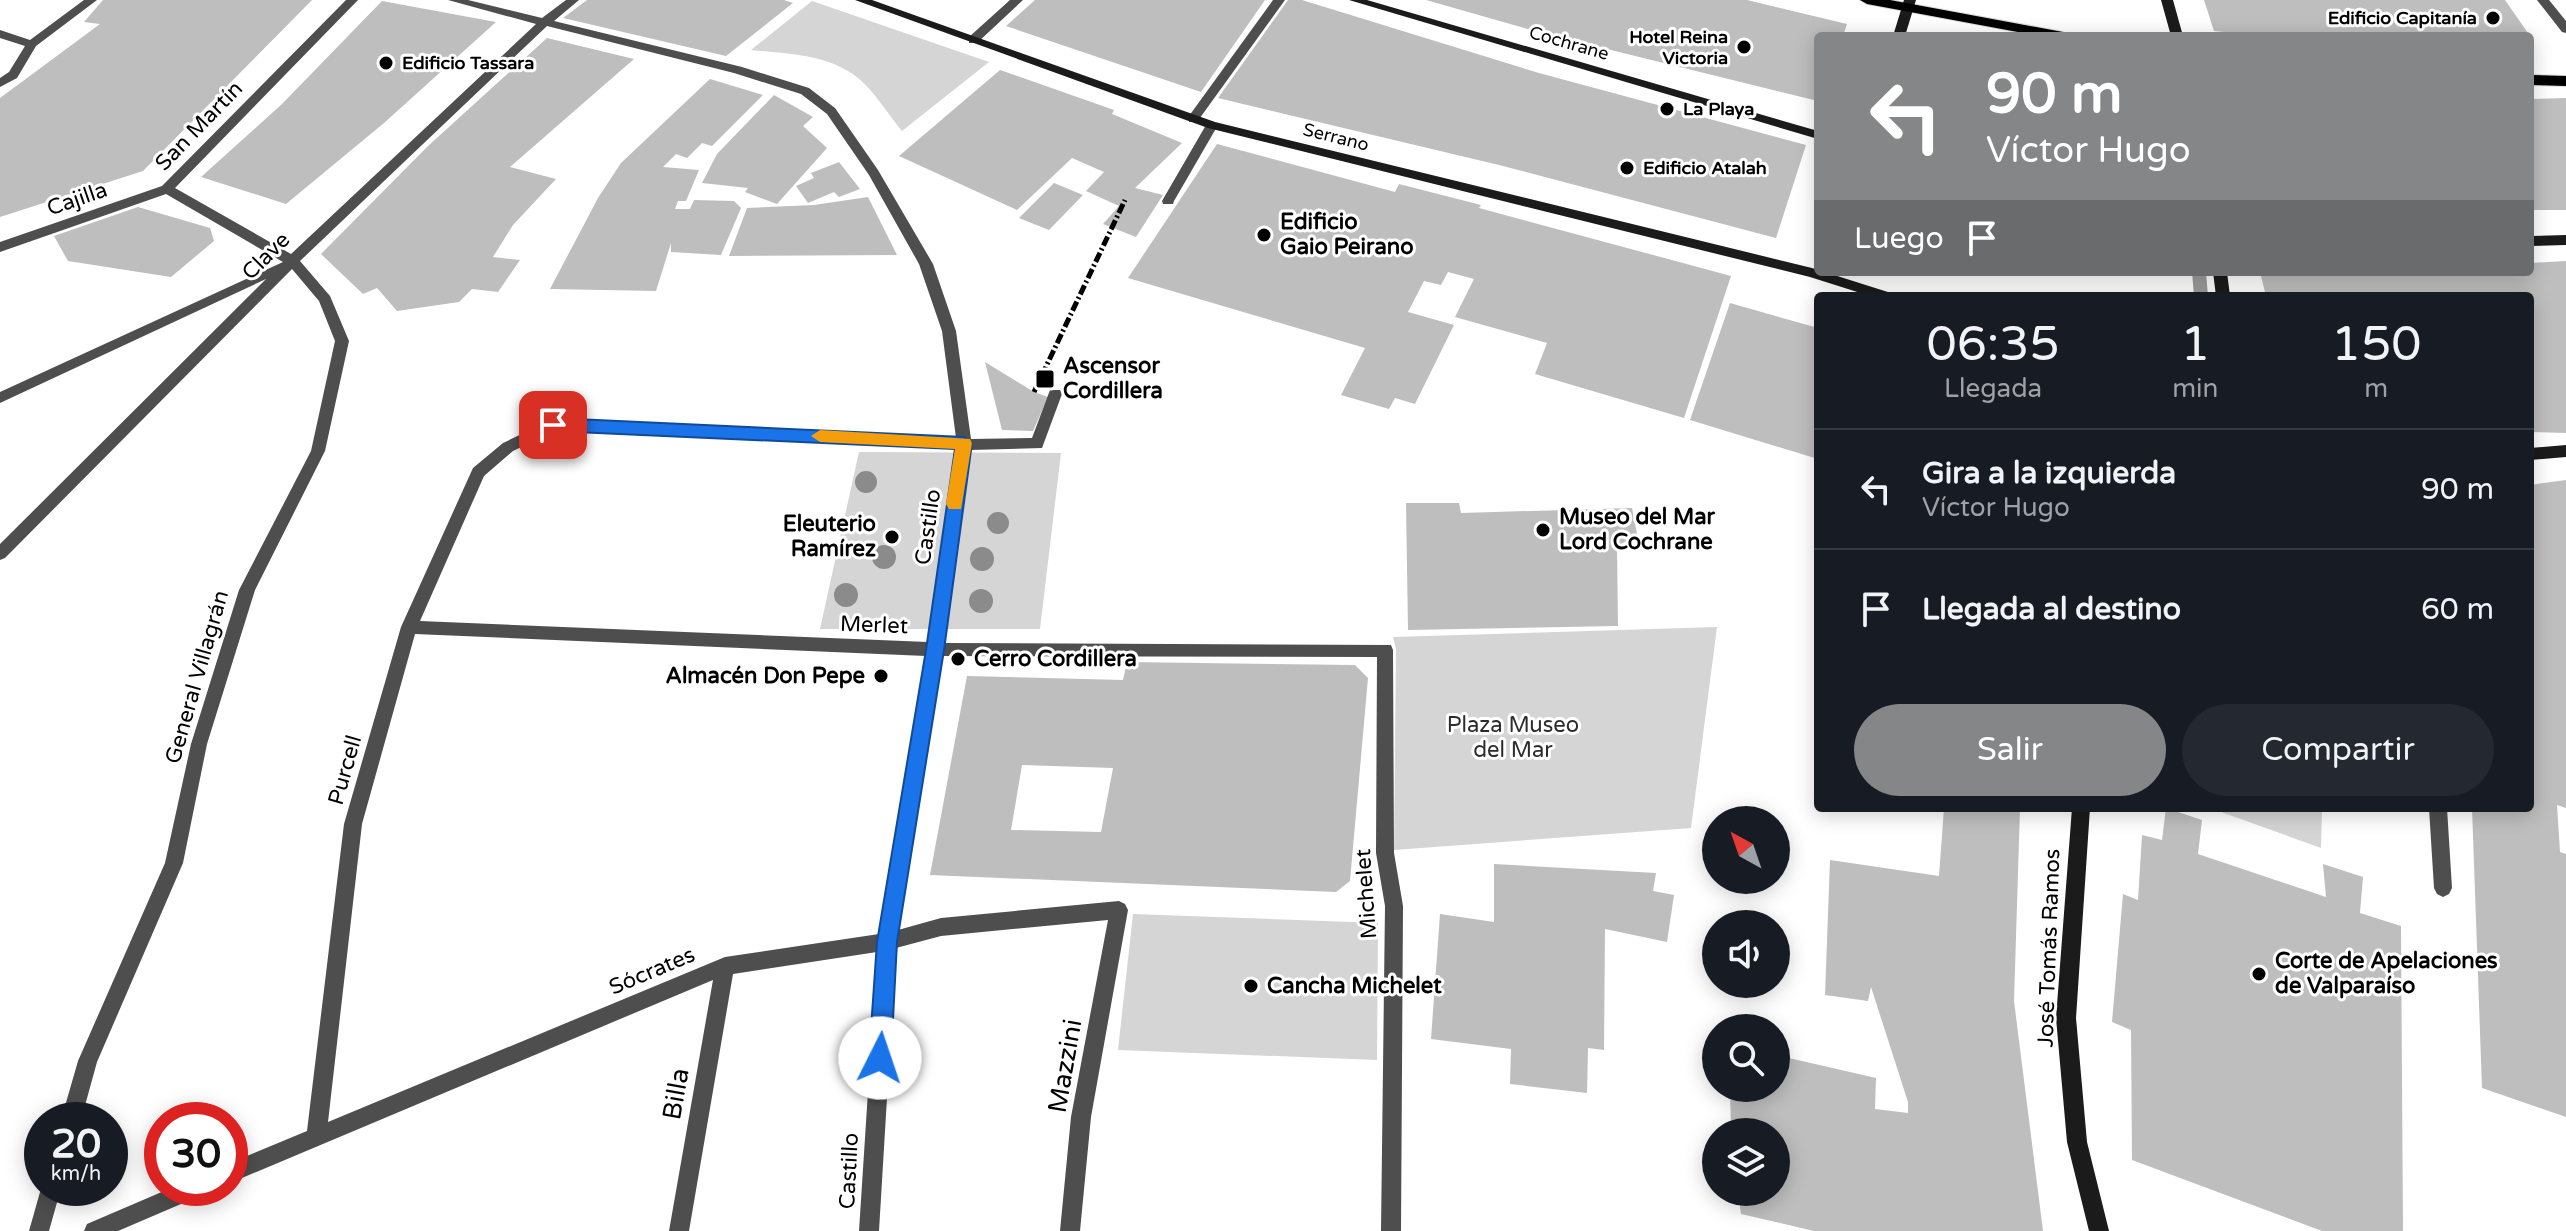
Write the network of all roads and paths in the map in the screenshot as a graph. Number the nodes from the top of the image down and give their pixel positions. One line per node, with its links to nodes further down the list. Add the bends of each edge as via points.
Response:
1 (91, 0): 20 (street)
2 (352, 0): 27 (street, San Martín)
3 (454, 0): 13 (street, Castillo)
4 (573, 0): 13 (street, Clave)
5 (861, 0): 19 (street, Serrano)
6 (1017, 0): 19 (street)
7 (1279, 0): 24 (street)
8 (1355, 0): 26 (street, Cochrane)
9 (1867, 0): 12 (main road)
10 (2167, 0): 17 (street)
11 (2543, 0): 14 (street)
12 (1909, 4): 15 (street); 16 (main road)
13 (545, 22): 32 (street, Clave); 38 (street, Castillo, via 779,81 805,91 831,111 926,264 949,331)
14 (2566, 29)
15 (1900, 32)
16 (2044, 32)
17 (2176, 32)
18 (0, 34): 20 (street)
19 (973, 40): 24 (street, Serrano)
20 (32, 44): 23 (street, via 13,75)
21 (2534, 80): 22 (main road)
22 (2566, 81)
23 (0, 83)
24 (1193, 119): 25 (street, Serrano)
25 (1212, 125): 28 (street); 33 (street, Serrano)
26 (1814, 134)
27 (167, 189): 31 (street, Cajilla); 32 (street, San Martín)
28 (1168, 201)
29 (2566, 240): 30 (street)
30 (2534, 241)
31 (0, 247)
32 (292, 261): 37 (street); 41 (street, Clave); 51 (street, General Villagrán, via 325,299 342,341 318,451 247,590 199,744 174,863 88,1061)
33 (1814, 273)
34 (1837, 276): 35 (street, Serrano)
35 (1876, 292)
36 (1055, 394): 38 (street, Purcell, via 1037,444)
37 (0, 398)
38 (964, 443): 42 (street, Purcell, via 553,425 508,447 478,472); 43 (street, Castillo)
39 (2566, 451): 40 (street)
40 (2534, 454)
41 (0, 554)
42 (409, 627): 43 (street, Merlet); 52 (street, Purcell, via 353,824)
43 (935, 650): 44 (street, Merlet); 49 (street, Castillo)
44 (1385, 650): 61 (street, Michelet, via 1385,853 1394,906)
45 (2080, 812): 62 (street, José Tomás Ramos, via 2066,1018 2077,1142)
46 (2438, 812): 47 (street)
47 (2443, 888)
48 (1119, 910): 49 (street, Sócrates, via 941,927); 60 (street, Mazzini, via 1081,1117)
49 (887, 942): 50 (street, Sócrates); 59 (street, Castillo)
50 (725, 966): 52 (street, Sócrates); 58 (street, Billa)
51 (76, 1102)
52 (316, 1137): 53 (street, Sócrates)
53 (248, 1165)
54 (46, 1206): 56 (street)
55 (153, 1206): 57 (street)
56 (39, 1231)
57 (94, 1231)
58 (679, 1231)
59 (869, 1231)
60 (1070, 1231)
61 (1391, 1231)
62 (2099, 1231)

